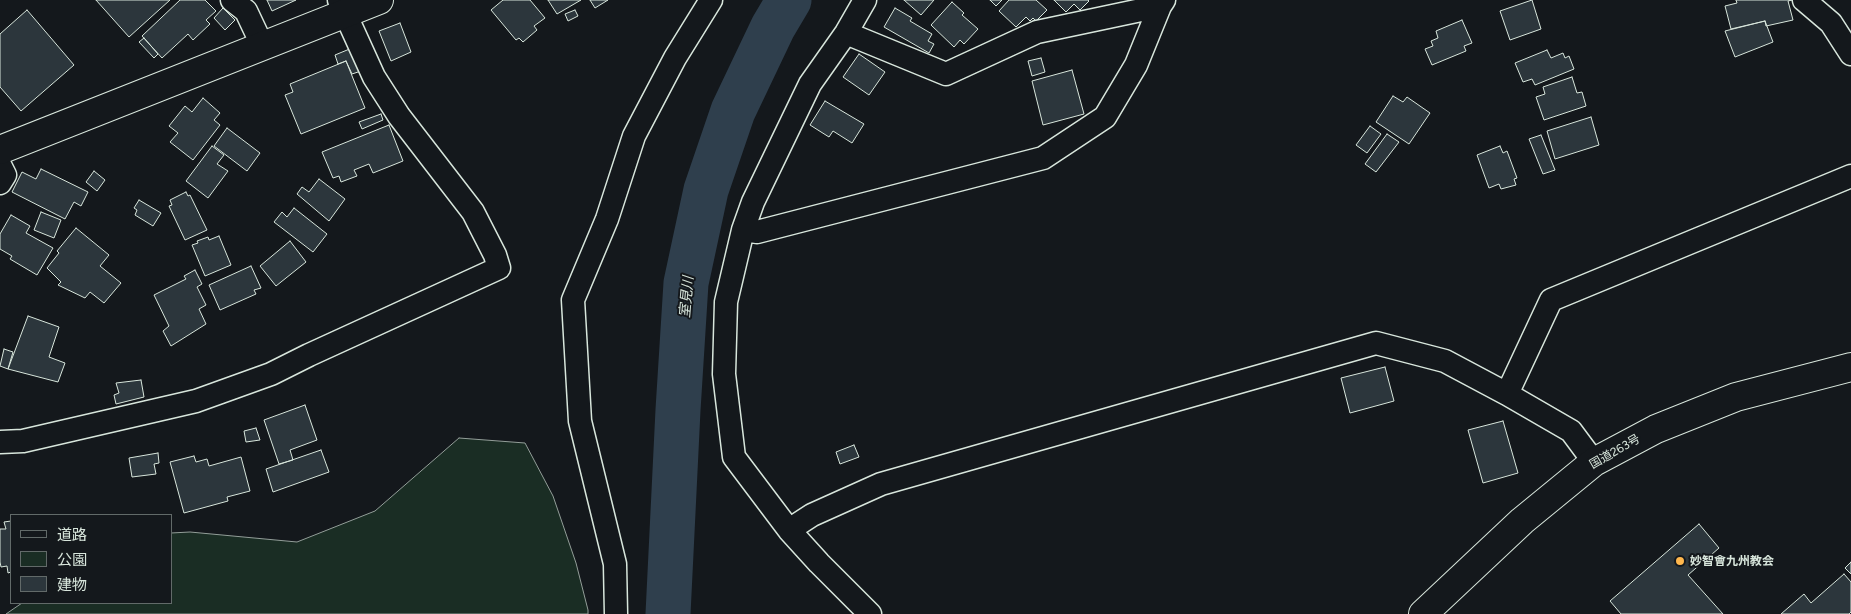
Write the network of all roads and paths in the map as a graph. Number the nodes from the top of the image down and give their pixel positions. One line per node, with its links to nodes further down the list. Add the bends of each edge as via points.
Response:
1 (232, 0): 9 (street, via 246,12)
2 (379, 0): 7 (main road)
3 (711, 0): 21 (street, via 675,58 634,136 607,219 574,300 580,421 615,564)
4 (865, 0): 8 (street)
5 (1804, 0): 10 (street, via 1832,23)
6 (1158, 2): 8 (street, via 1037,32 946,74); 15 (street, via 1136,65 1105,117 1043,158 756,232)
7 (342, 7): 9 (main road); 18 (street, via 374,77 399,116 474,212 500,268 272,374 196,401 24,441)
8 (846, 32): 15 (street, via 810,84 753,202)
9 (263, 47): 11 (main road)
10 (1851, 54)
11 (0, 150)
12 (0, 165): 14 (street, via 5,175)
13 (1851, 176): 17 (street, via 1551,300)
14 (0, 183)
15 (743, 230): 20 (street, via 726,302 724,374 734,457)
16 (1851, 367): 19 (main road, 国道263号, via 1736,397 1656,429)
17 (1507, 394): 19 (street, via 1571,430); 20 (street, via 1445,361 1376,343 881,484 812,515)
18 (0, 442)
19 (1594, 462): 23 (main road, 国道263号, via 1522,521)
20 (789, 530): 22 (street)
21 (616, 614)
22 (870, 614)
23 (1423, 614)

